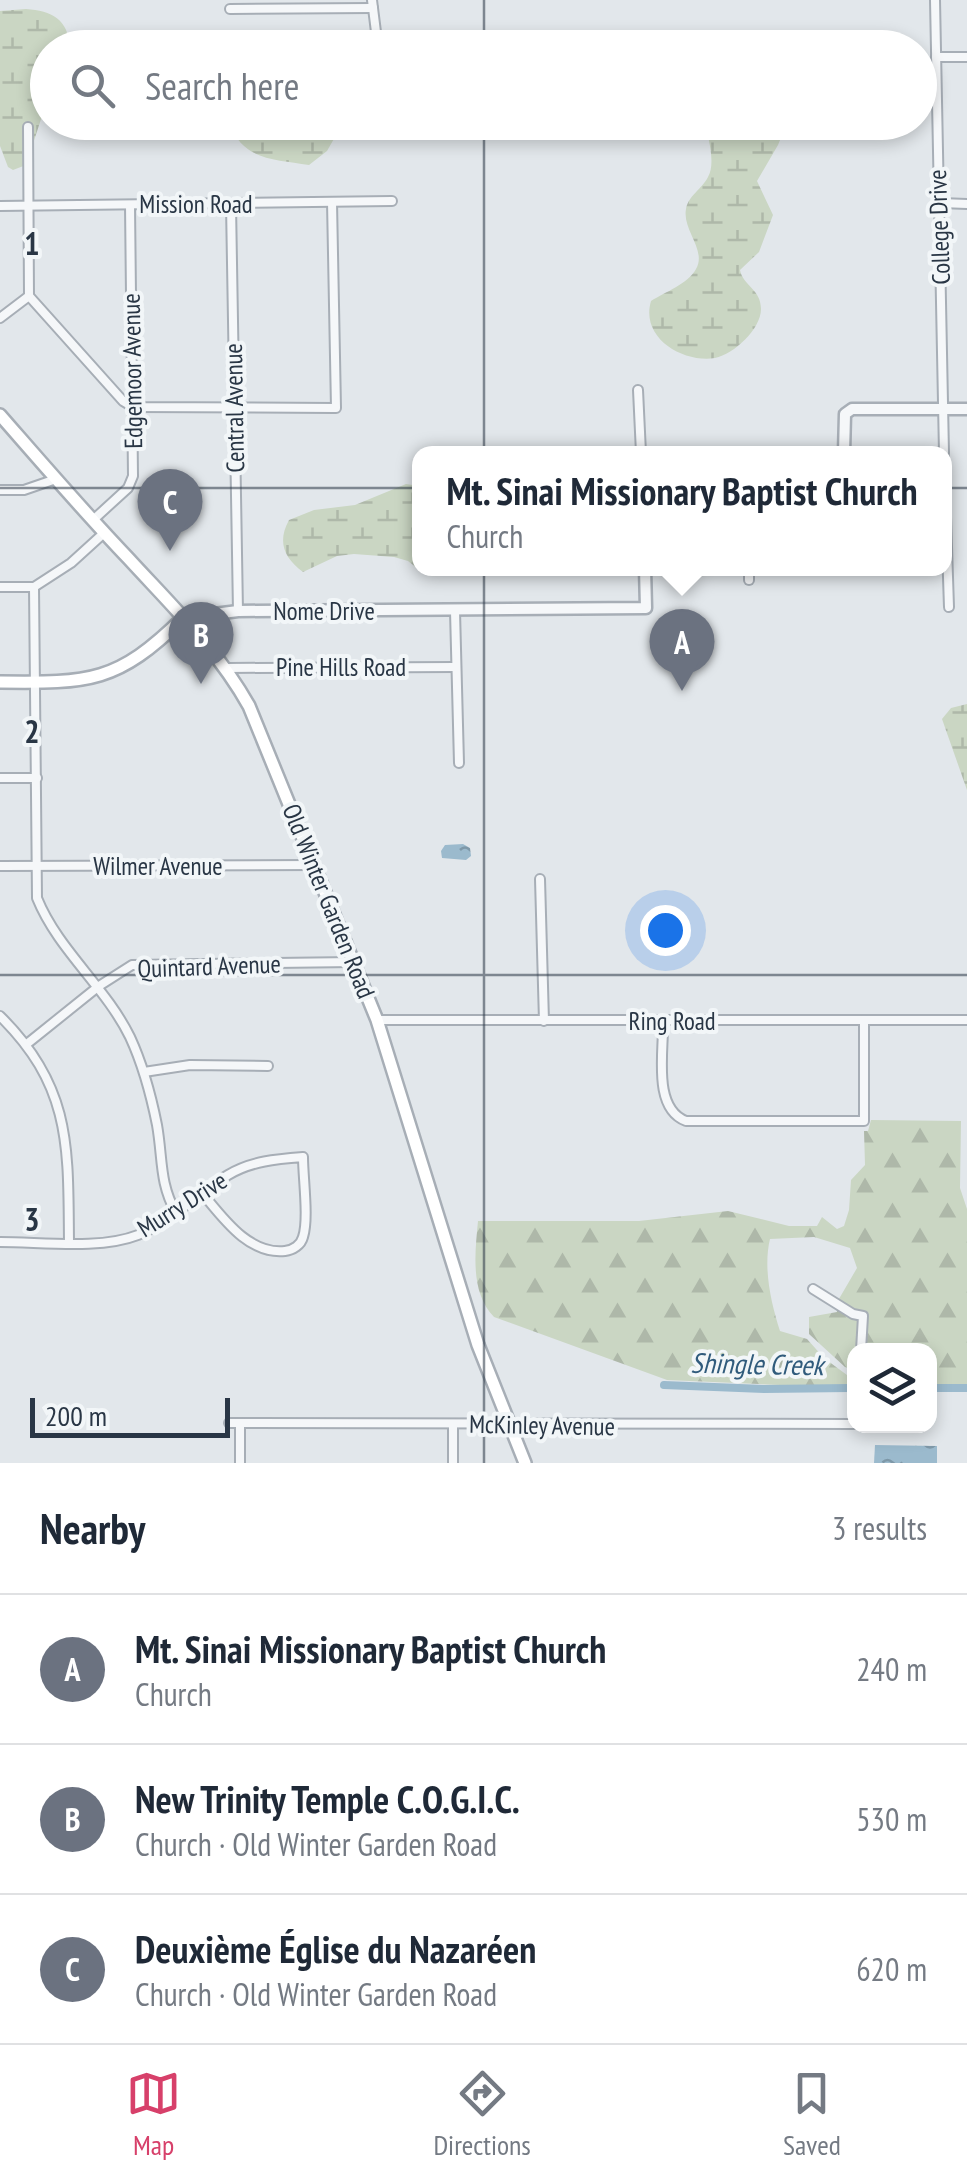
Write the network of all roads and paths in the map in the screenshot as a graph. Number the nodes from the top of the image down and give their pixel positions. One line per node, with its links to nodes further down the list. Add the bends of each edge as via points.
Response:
1 (935, 0): 5 (street, College Drive)
2 (372, 4): 3 (street); 4 (street)
3 (230, 9)
4 (376, 30)
5 (936, 30)
6 (967, 56): 7 (street)
7 (937, 57)
8 (937, 86): 12 (street, College Drive)
9 (28, 127): 17 (street)
10 (392, 201): 11 (street, Mission Road)
11 (332, 202): 15 (street, Mission Road); 22 (street, via 336,408)
12 (941, 203): 13 (street); 23 (street, College Drive)
13 (967, 204)
14 (130, 205): 15 (street, Mission Road); 17 (street, Mission Road); 21 (street, Edgemoor Avenue)
15 (232, 205): 22 (street, Central Avenue)
16 (0, 206): 17 (street, Mission Road)
17 (28, 206): 18 (street)
18 (28, 296): 19 (street); 21 (street)
19 (0, 318)
20 (638, 390): 26 (street)
21 (133, 407): 22 (street); 31 (street, Edgemoor Avenue, via 133,476)
22 (234, 408): 40 (street, Central Avenue)
23 (943, 408): 24 (street); 27 (street, via 863,407 844,414); 28 (street, College Drive)
24 (967, 409)
25 (0, 415): 29 (main road, Old Winter Garden Road)
26 (641, 446)
27 (844, 446)
28 (944, 446)
29 (56, 478): 30 (street, via 24,490); 31 (main road, Old Winter Garden Road)
30 (0, 490)
31 (93, 520): 32 (main road, Old Winter Garden Road)
32 (104, 533): 38 (street); 42 (main road, Old Winter Garden Road)
33 (645, 576): 41 (street, Nome Drive, via 646,608)
34 (749, 576): 36 (street)
35 (948, 576): 39 (street, College Drive)
36 (749, 580)
37 (0, 588): 38 (street)
38 (34, 588): 46 (street)
39 (949, 607)
40 (238, 611): 41 (street, Nome Drive); 42 (street, Nome Drive)
41 (455, 611): 43 (street)
42 (183, 618): 44 (main road, Old Winter Garden Road); 46 (main road, via 131,663 84,680)
43 (456, 667): 44 (street, Pine Hills Road); 47 (street)
44 (227, 668): 50 (main road, Old Winter Garden Road)
45 (0, 682): 46 (main road)
46 (36, 682): 49 (street)
47 (460, 763)
48 (0, 778): 49 (street)
49 (37, 778): 52 (street)
50 (316, 865): 52 (street, Wilmer Avenue); 54 (main road, Old Winter Garden Road)
51 (0, 866): 52 (street, Wilmer Avenue)
52 (36, 866): 55 (street, via 45,918)
53 (540, 879): 60 (street)
54 (355, 962): 55 (street, Quintard Avenue, via 147,963); 57 (main road, Old Winter Garden Road)
55 (98, 986): 62 (street, Quintard Avenue); 64 (street)
56 (0, 1016): 62 (street)
57 (376, 1020): 60 (street, Ring Road); 74 (main road, Old Winter Garden Road, via 478,1345)
58 (864, 1020): 59 (street, Ring Road); 61 (street, Ring Road); 61 (street, via 864,1121 686,1121 672,1113 664,1096)
59 (967, 1020)
60 (544, 1021): 61 (street, Ring Road)
61 (663, 1022)
62 (28, 1043): 68 (street, via 58,1104 66,1138)
63 (268, 1066): 64 (street)
64 (144, 1072): 66 (street, via 164,1190)
65 (203, 1194): 65 (street, Murry Drive, via 246,1167 303,1157 304,1236 296,1248 267,1250 230,1227); 66 (street, Murry Drive)
66 (176, 1213): 68 (street, Murry Drive, via 138,1235 101,1244)
67 (0, 1242): 68 (street, Murry Drive)
68 (69, 1242)
69 (813, 1289): 70 (street, via 863,1316)
70 (861, 1343)
71 (229, 1423): 72 (street, McKinley Avenue)
72 (240, 1423): 73 (street, McKinley Avenue); 76 (street)
73 (453, 1424): 74 (street, McKinley Avenue); 77 (street)
74 (510, 1424): 75 (street, McKinley Avenue); 78 (main road, Old Winter Garden Road)
75 (847, 1424)
76 (240, 1463)
77 (454, 1463)
78 (526, 1463)

